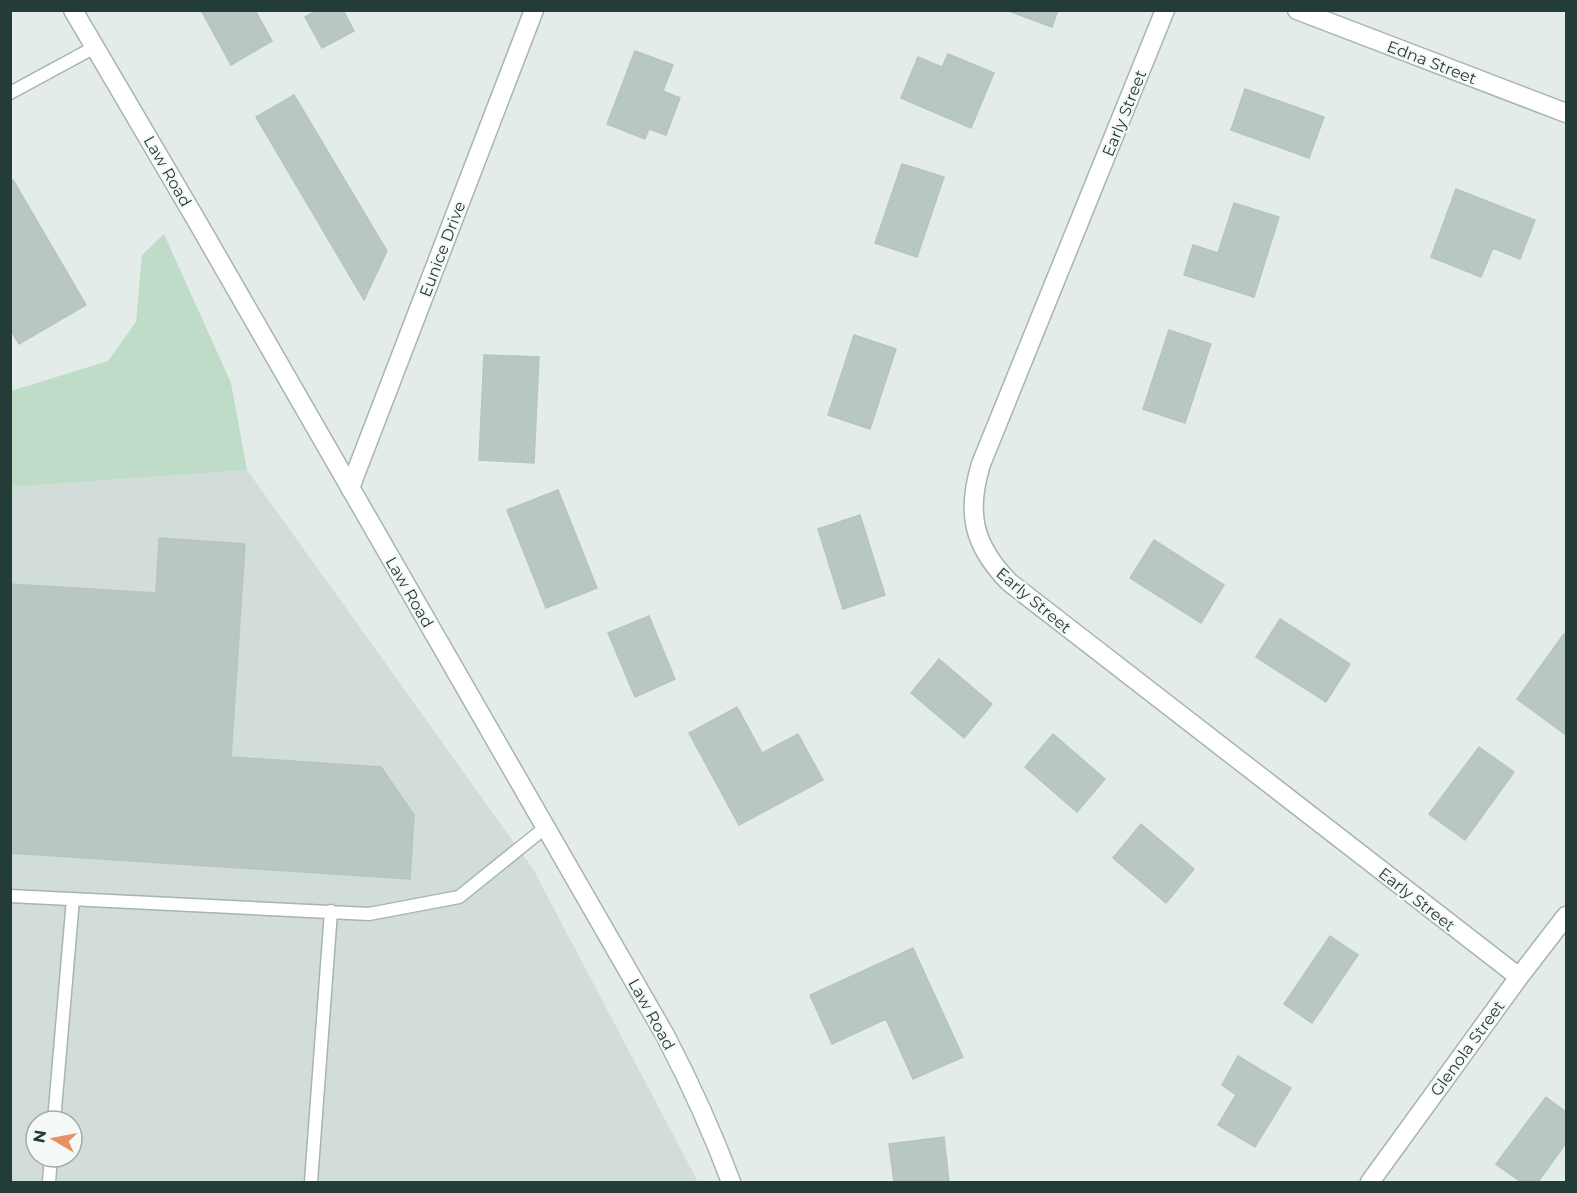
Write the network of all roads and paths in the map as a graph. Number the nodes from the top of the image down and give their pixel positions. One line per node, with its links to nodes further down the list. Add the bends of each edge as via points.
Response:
1 (74, 10): 5 (street, Law Road)
2 (534, 10): 8 (street, Eunice Drive)
3 (1165, 10): 14 (street, Early Street, via 981,464 972,505 981,545 1009,582)
4 (1297, 10): 7 (street, Edna Street)
5 (95, 47): 6 (lane); 8 (street, Law Road)
6 (10, 93)
7 (1566, 113)
8 (350, 488): 9 (street, Law Road)
9 (546, 827): 12 (lane, via 459,897 369,914); 17 (street, Law Road, via 675,1055)
10 (10, 896): 11 (lane)
11 (73, 899): 12 (lane); 15 (lane)
12 (331, 911): 16 (lane)
13 (1566, 916): 14 (street, Glenola Street)
14 (1519, 977): 18 (street, Glenola Street)
15 (55, 1109)
16 (311, 1182)
17 (731, 1182)
18 (1370, 1182)

